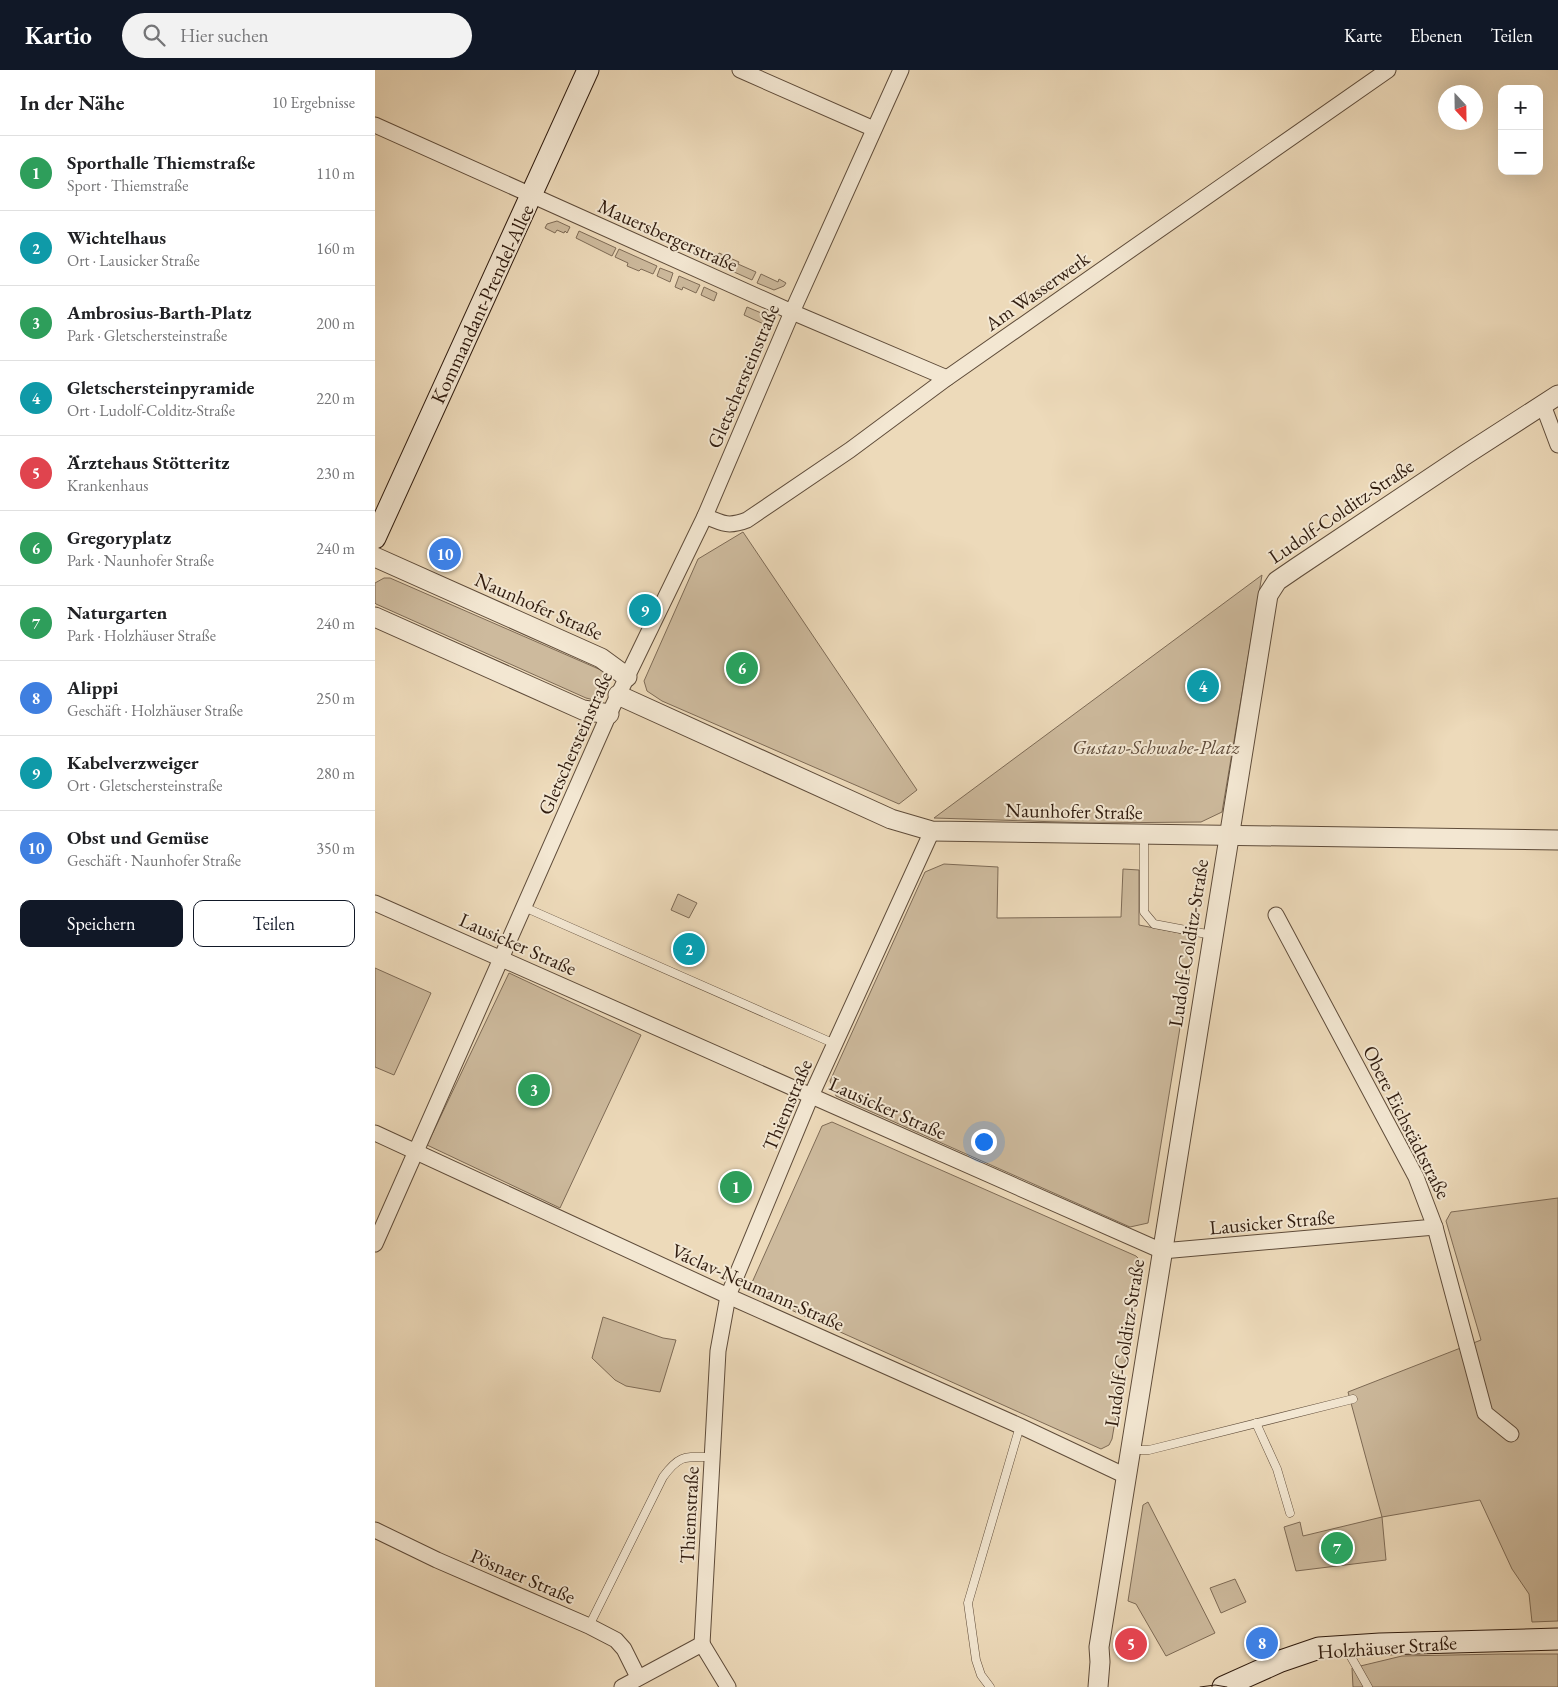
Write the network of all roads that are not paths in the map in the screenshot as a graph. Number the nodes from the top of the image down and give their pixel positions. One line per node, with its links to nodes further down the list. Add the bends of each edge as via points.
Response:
1 (588, 70): 7 (main road, Kommandant-Prendel-Allee)
2 (740, 70): 6 (street)
3 (901, 70): 6 (street, Gletschersteinstraße)
4 (1388, 70): 9 (street, Am Wasserwerk)
5 (375, 125): 7 (street, Mauersbergerstraße)
6 (874, 129): 8 (street, Gletschersteinstraße)
7 (531, 196): 8 (street, Mauersbergerstraße); 13 (main road, Kommandant-Prendel-Allee)
8 (792, 312): 9 (street, Mauersbergerstraße); 12 (street, Gletschersteinstraße)
9 (947, 378): 12 (street, Am Wasserwerk, via 850,450 747,520 734,525 722,524)
10 (1551, 400): 11 (street); 21 (street, Ludolf-Colditz-Straße, via 1277,581 1268,595)
11 (1558, 445)
12 (705, 516): 16 (street, Gletschersteinstraße)
13 (375, 538)
14 (375, 557): 16 (street, Naunhofer Straße, via 601,658)
15 (375, 617): 18 (street, via 583,710)
16 (627, 677): 17 (street, Gletschersteinstraße)
17 (617, 696): 18 (street, Gletschersteinstraße); 19 (street, Naunhofer Straße, via 891,819)
18 (609, 714): 24 (street, Gletschersteinstraße)
19 (932, 831): 20 (street, Naunhofer Straße); 28 (street, Thiemstraße)
20 (1144, 834): 21 (street, Naunhofer Straße); 26 (lane, via 1144,912 1154,924)
21 (1228, 836): 22 (street, Naunhofer Straße); 26 (street, Ludolf-Colditz-Straße)
22 (1558, 840)
23 (375, 903): 27 (street, Lausicker Straße)
24 (524, 907): 27 (street, Gletschersteinstraße); 28 (lane)
25 (1276, 915): 32 (street, Obere Eichstädtstraße, via 1416,1176)
26 (1212, 935): 34 (street, Ludolf-Colditz-Straße)
27 (501, 959): 29 (street, Lausicker Straße); 31 (street, Gletschersteinstraße)
28 (835, 1044): 29 (street, Thiemstraße)
29 (811, 1096): 34 (street, Lausicker Straße); 35 (street, Thiemstraße)
30 (375, 1133): 31 (street, Václav-Neumann-Straße)
31 (416, 1152): 33 (street, Gletschersteinstraße); 35 (street, Václav-Neumann-Straße)
32 (1435, 1227): 34 (street, Lausicker Straße); 39 (street, Obere Eichstädtstraße, via 1485,1413)
33 (375, 1244)
34 (1162, 1251): 40 (street, Ludolf-Colditz-Straße)
35 (728, 1296): 38 (street, Václav-Neumann-Straße); 41 (street, Thiemstraße, via 717,1351)
36 (1353, 1399): 37 (lane)
37 (1256, 1423): 40 (lane, via 1149,1450); 43 (lane, via 1277,1469)
38 (1020, 1426): 42 (street, Václav-Neumann-Straße); 54 (lane, via 968,1604 976,1660)
39 (1511, 1434)
40 (1130, 1450): 42 (street, Ludolf-Colditz-Straße)
41 (712, 1456): 45 (lane, via 680,1459 663,1477); 47 (street, Thiemstraße)
42 (1126, 1476): 49 (street, Ludolf-Colditz-Straße)
43 (1290, 1514)
44 (375, 1530): 45 (street, Pösnaer Straße)
45 (589, 1626): 50 (street, Pösnaer Straße, via 616,1640)
46 (1558, 1639): 48 (main road, Holzhäuser Straße)
47 (702, 1644): 50 (street); 53 (street)
48 (1345, 1646): 51 (main road, Holzhäuser Straße, via 1319,1648 1281,1661); 57 (lane)
49 (1099, 1647): 55 (street, Ludolf-Colditz-Straße, via 1091,1658); 56 (street, Ludolf-Colditz-Straße)
50 (638, 1677): 52 (street)
51 (1235, 1685)
52 (622, 1687)
53 (728, 1687)
54 (989, 1687)
55 (1086, 1687)
56 (1098, 1687)
57 (1368, 1687)

